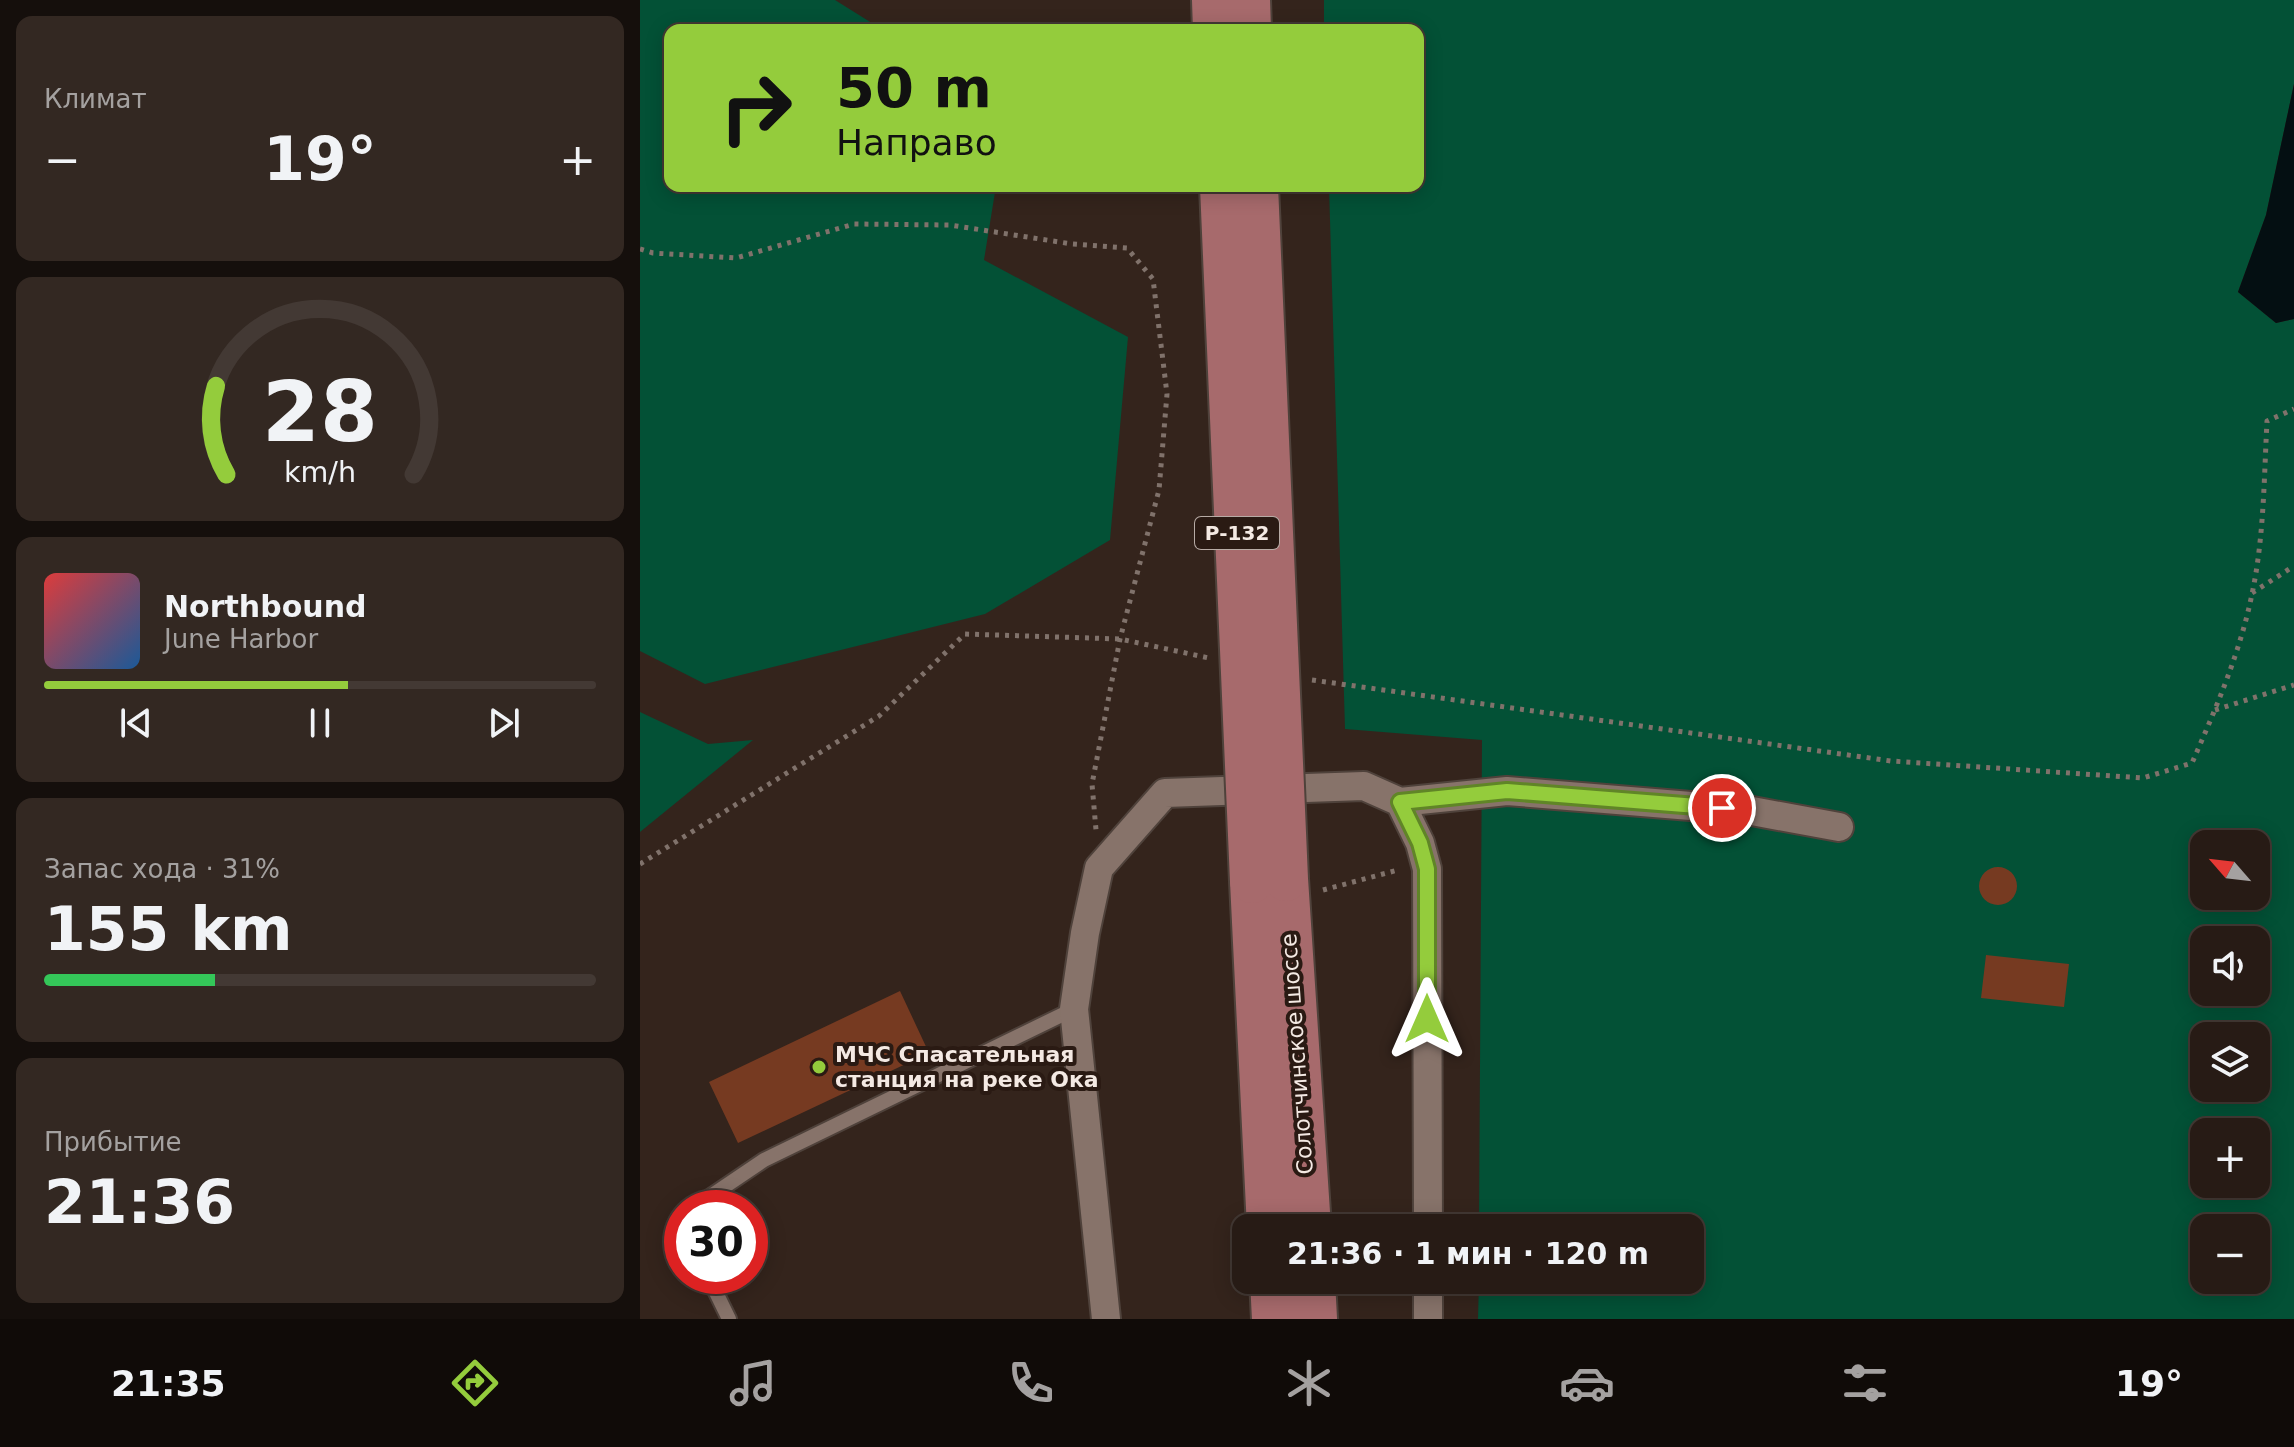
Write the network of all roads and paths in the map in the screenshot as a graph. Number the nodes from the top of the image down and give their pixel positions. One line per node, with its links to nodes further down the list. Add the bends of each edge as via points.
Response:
1 (1214, 0): 3 (main road)
2 (1248, 0): 4 (main road)
3 (1215, 24)
4 (1249, 24)
5 (1223, 192): 21 (main road, Р-132, bridge)
6 (1256, 192): 21 (main road, Р-132, bridge)
7 (640, 249): 11 (path, via 736,258 854,224 950,225 1127,248 1153,279 1167,394 1159,490)
8 (2294, 409): 10 (path, via 2267,421)
9 (2294, 566): 10 (path)
10 (2252, 593): 15 (path)
11 (1120, 639): 12 (path); 18 (path, via 965,634 879,716); 19 (path, via 1092,784)
12 (1212, 659)
13 (1305, 679): 15 (path, via 1891,761 2143,778 2192,763)
14 (2294, 685): 15 (path)
15 (2215, 710)
16 (1400, 802): 17 (street, via 1507,791 1752,811); 19 (street, via 1364,786 1165,793); 20 (street)
17 (1839, 827)
18 (640, 864)
19 (1099, 868): 22 (street)
20 (1427, 869): 21 (path, via 1391,870 1334,889); 26 (street)
21 (1283, 884): 24 (main road, Солотчинское шоссе / Р-132); 25 (main road, Солотчинское шоссе / Р-132)
22 (1074, 1009): 23 (lane, via 764,1160); 32 (street)
23 (720, 1190)
24 (1270, 1214)
25 (1308, 1214)
26 (1428, 1214)
27 (717, 1294): 31 (lane)
28 (1273, 1294): 33 (main road)
29 (1314, 1294): 34 (main road)
30 (1428, 1294): 35 (street)
31 (729, 1319)
32 (1106, 1319)
33 (1274, 1319)
34 (1315, 1319)
35 (1428, 1319)

